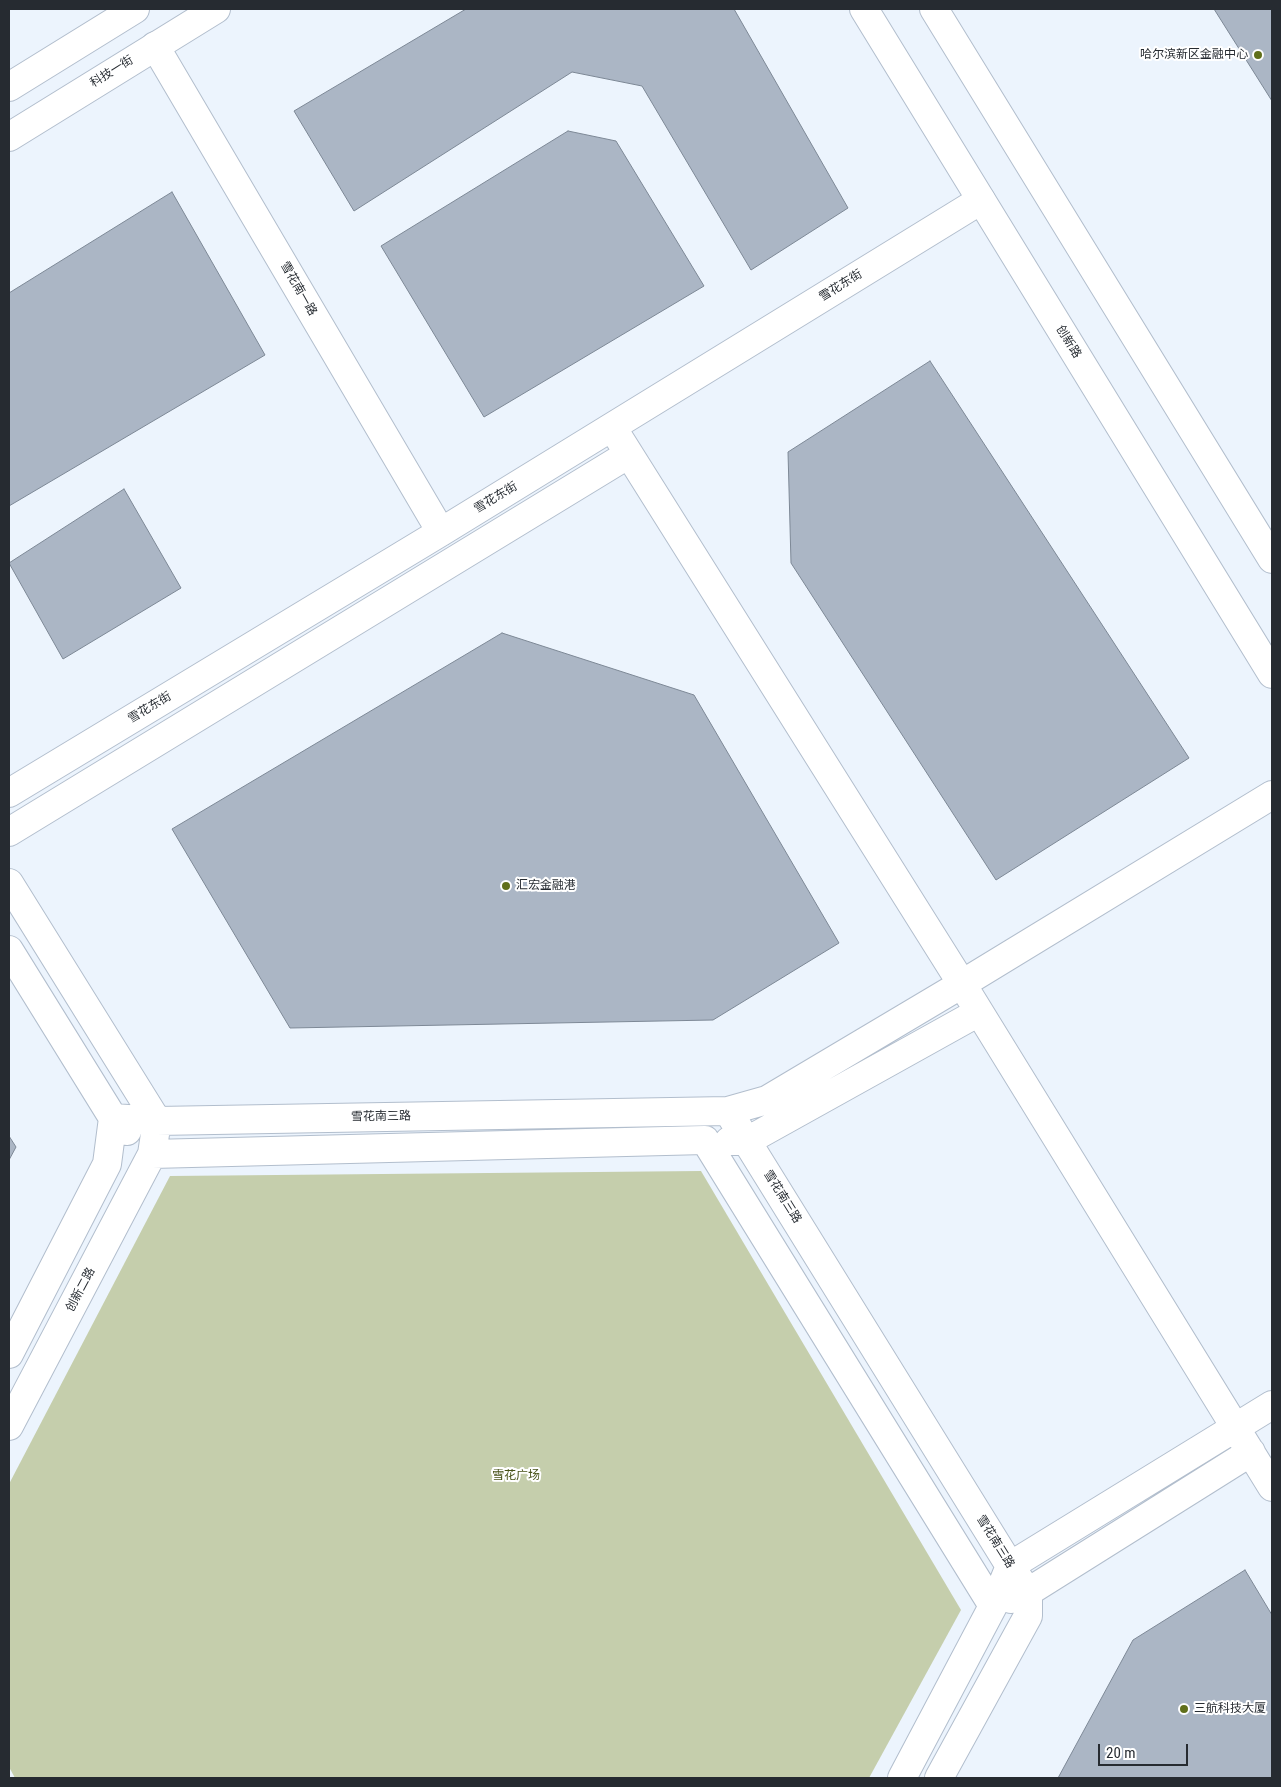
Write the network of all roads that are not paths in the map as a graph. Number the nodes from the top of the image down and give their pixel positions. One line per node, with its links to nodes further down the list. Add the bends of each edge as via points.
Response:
1 (135, 9): 6 (street)
2 (216, 9): 5 (street, 科技一街)
3 (864, 9): 8 (street, 创新路)
4 (934, 9): 12 (street)
5 (155, 46): 7 (street, 科技一街); 11 (street, 雪花南一路)
6 (9, 87)
7 (9, 136)
8 (981, 200): 9 (street, 雪花东街); 13 (street, 创新路)
9 (612, 427): 10 (street); 11 (street, 雪花东街)
10 (629, 454): 16 (street); 19 (street)
11 (441, 532): 14 (street, 雪花东街)
12 (1272, 559)
13 (1272, 674)
14 (9, 793)
15 (1272, 795): 19 (street)
16 (9, 832)
17 (9, 883): 23 (street)
18 (9, 950): 22 (street)
19 (962, 984): 20 (street); 21 (street, via 767,1100)
20 (979, 1012): 25 (street); 30 (street)
21 (728, 1111): 23 (street, 雪花南三路); 25 (street, 雪花南三路)
22 (113, 1118): 23 (street); 26 (street); 27 (street, via 107,1164)
23 (157, 1121): 26 (street, 创新二路)
24 (705, 1140): 25 (street); 26 (street); 35 (street)
25 (747, 1141): 33 (street, 雪花南三路)
26 (152, 1154): 29 (street, 创新二路)
27 (9, 1354)
28 (1272, 1405): 30 (street)
29 (9, 1426)
30 (1236, 1427): 31 (street); 33 (street)
31 (1251, 1452): 32 (street); 34 (street)
32 (1272, 1487)
33 (1010, 1566): 34 (street, 雪花南三路); 35 (street)
34 (1028, 1592): 35 (street); 37 (street, via 1028,1616)
35 (993, 1606): 36 (street)
36 (902, 1778)
37 (939, 1778)

